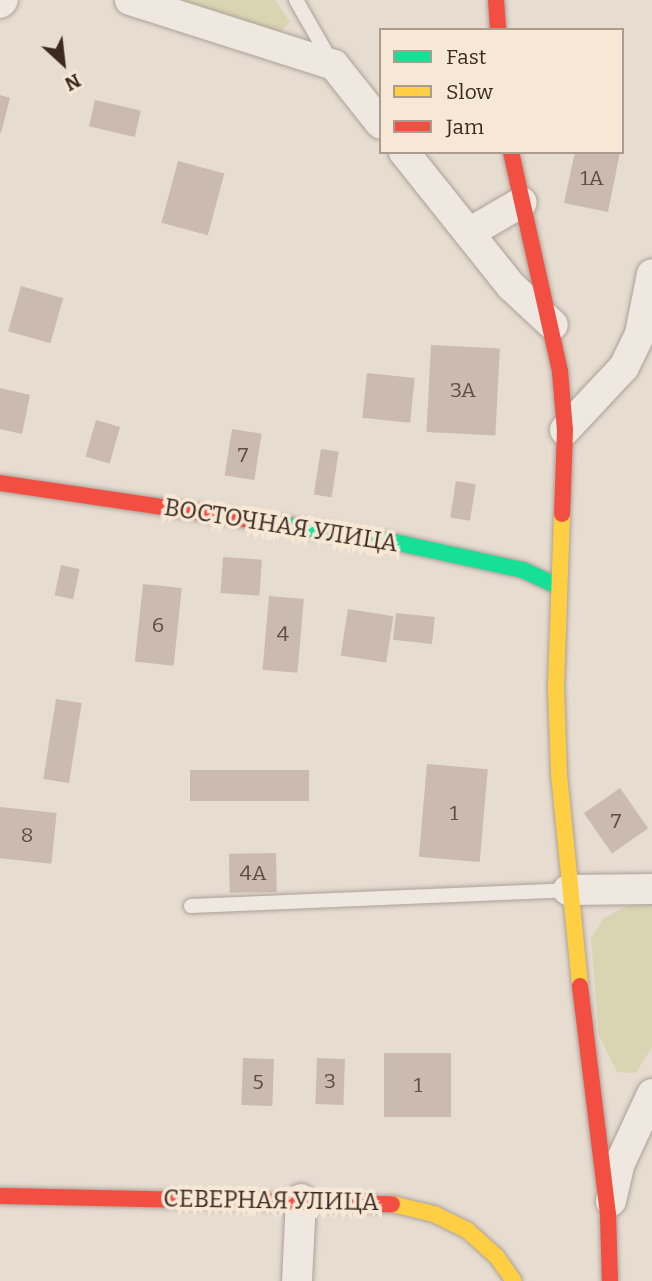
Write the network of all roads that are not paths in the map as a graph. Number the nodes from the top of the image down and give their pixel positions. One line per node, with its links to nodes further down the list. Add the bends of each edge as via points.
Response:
1 (130, 0): 5 (street)
2 (296, 0): 5 (lane)
3 (496, 0): 4 (street)
4 (498, 28)
5 (334, 65): 6 (street)
6 (379, 121)
7 (406, 154): 10 (street)
8 (511, 154): 9 (street)
9 (522, 202): 10 (street); 12 (street)
10 (469, 233): 12 (street, via 511,286)
11 (652, 274): 13 (street, via 640,334 624,367)
12 (553, 325): 13 (street)
13 (565, 430): 15 (street)
14 (0, 483): 15 (street, ВОСТОЧНАЯ УЛИЦА, via 385,540 523,570)
15 (558, 586): 17 (street, via 559,774)
16 (652, 889): 17 (street)
17 (568, 890): 18 (lane); 22 (street)
18 (191, 906)
19 (652, 1094): 22 (street, via 620,1163)
20 (0, 1196): 21 (street, СЕВЕРНАЯ УЛИЦА)
21 (300, 1199): 23 (street); 24 (street, СЕВЕРНАЯ УЛИЦА, via 388,1203 434,1214 467,1230 498,1257)
22 (608, 1215): 25 (street)
23 (297, 1281)
24 (514, 1281)
25 (610, 1281)

